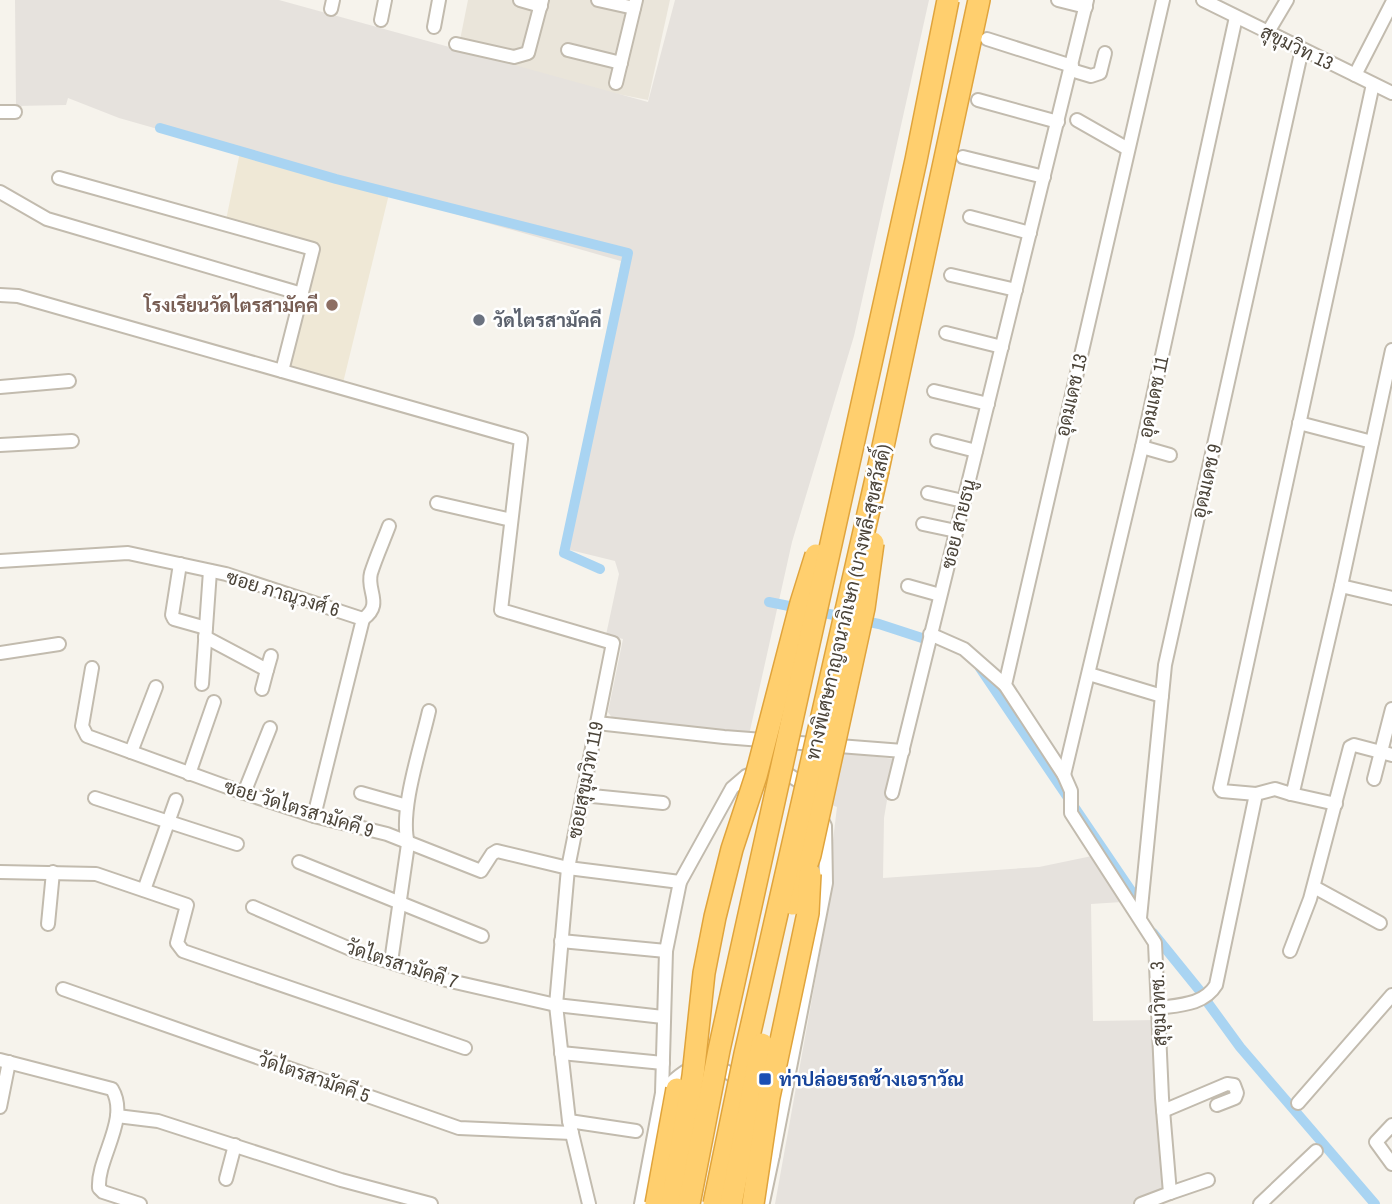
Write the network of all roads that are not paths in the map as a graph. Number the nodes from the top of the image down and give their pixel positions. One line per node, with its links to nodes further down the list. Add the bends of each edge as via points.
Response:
1 (385, 0): 16 (street)
2 (439, 0): 17 (street)
3 (520, 0): 11 (street)
4 (598, 0): 13 (street)
5 (948, 0): 62 (highway, ทางพิเศษกาญจนาภิเษก (บางพลี-สุขสวัสดิ์), bridge)
6 (979, 0): 63 (highway, ทางพิเศษกาญจนาภิเษก (บางพลี-สุขสวัสดิ์))
7 (1059, 0): 14 (street)
8 (1163, 0): 35 (street, อุดมเดช 13)
9 (1203, 0): 15 (street, สุขุมวิท 13)
10 (1287, 0): 18 (street)
11 (542, 3): 20 (street, via 528,53 514,57)
12 (1392, 3): 26 (street)
13 (635, 4): 24 (street)
14 (1086, 4): 25 (street, ซอย สายธนู)
15 (1236, 17): 18 (street, สุขุมวิท 13); 59 (street, อุดมเดช 11)
16 (381, 20)
17 (433, 27)
18 (1268, 32): 21 (street, สุขุมวิท 13)
19 (987, 39): 25 (street)
20 (456, 44)
21 (1302, 49): 26 (street, สุขุมวิท 13); 91 (street, อุดมเดช 9, via 1165,665)
22 (568, 50): 24 (street)
23 (1105, 53): 25 (street, via 1100,73 1091,76)
24 (621, 63): 27 (street)
25 (1072, 68): 34 (street, ซอย สายธนู)
26 (1355, 75): 28 (street, สุขุมวิท 13)
27 (616, 83)
28 (1373, 84): 29 (street, สุขุมวิท 13); 54 (street)
29 (1392, 93)
30 (978, 100): 34 (street)
31 (0, 112): 32 (street)
32 (15, 112)
33 (1077, 120): 35 (street)
34 (1058, 122): 37 (street, ซอย สายธนู)
35 (1128, 149): 88 (street, อุดมเดช 13)
36 (963, 157): 37 (street)
37 (1044, 177): 41 (street, ซอย สายธนู)
38 (59, 178): 44 (street, via 313,249)
39 (0, 192): 44 (street, via 47,219)
40 (970, 217): 41 (street)
41 (1030, 233): 43 (street, ซอย สายธนู)
42 (951, 275): 43 (street)
43 (1016, 289): 47 (street, ซอย สายธนู)
44 (302, 294): 49 (street)
45 (0, 295): 49 (street, via 19,296)
46 (946, 334): 47 (street)
47 (1002, 347): 53 (street, ซอย สายธนู)
48 (1392, 350): 57 (street)
49 (282, 371): 67 (street, ซอยสุขุมวิท 119, via 521,439)
50 (69, 381): 51 (street)
51 (0, 387)
52 (934, 391): 53 (street)
53 (988, 404): 60 (street, ซอย สายธนู)
54 (1299, 423): 57 (street); 106 (street, via 1220,788)
55 (72, 441): 58 (street)
56 (937, 441): 60 (street)
57 (1372, 442): 75 (street)
58 (0, 445)
59 (1142, 447): 61 (street); 86 (street, อุดมเดช 11)
60 (976, 451): 65 (street, ซอย สายธนู)
61 (1170, 456)
62 (848, 465): 136 (highway, bridge, via 801,603 726,872); 169 (highway, ทางพิเศษกาญจนาภิเษก (บางพลี-สุขสวัสดิ์), bridge)
63 (878, 470): 118 (highway, bridge, via 869,581); 170 (highway, ทางพิเศษกาญจนาภิเษก (บางพลี-สุขสวัสดิ์), bridge)
64 (929, 493): 65 (street)
65 (963, 501): 70 (street, ซอย สายธนู)
66 (437, 503): 67 (street)
67 (511, 520): 95 (street, ซอยสุขุมวิท 119, via 501,610 613,643)
68 (923, 524): 70 (street)
69 (389, 526): 78 (street, via 370,576 374,601)
70 (956, 531): 76 (street, ซอย สายธนู)
71 (0, 561): 72 (street, ซอย ภาณุวงศ์ 6, via 128,553)
72 (180, 564): 73 (street, ซอย ภาณุวงศ์ 6); 79 (street, via 172,615)
73 (210, 571): 78 (street, ซอย ภาณุวงศ์ 6); 79 (street)
74 (908, 586): 76 (street)
75 (1341, 586): 77 (street); 107 (street)
76 (940, 595): 80 (street, ซอย สายธนู)
77 (1392, 598)
78 (363, 619): 114 (street, ซอย ภาณุวงศ์ 6)
79 (205, 633): 85 (street); 87 (street)
80 (930, 634): 88 (street, via 964,649); 97 (street, ซอย สายธนู)
81 (59, 644): 82 (street)
82 (0, 653)
83 (271, 656): 85 (street)
84 (92, 668): 98 (street, ซอย วัดไตรสามัคคี 9, via 84,731)
85 (267, 670): 90 (street)
86 (1089, 674): 91 (street); 101 (street, อุดมเดช 11)
87 (201, 684)
88 (1005, 685): 101 (street)
89 (156, 687): 98 (street)
90 (262, 689)
91 (1162, 696): 128 (street, อุดมเดช 9)
92 (214, 702): 100 (street)
93 (1392, 709): 99 (street)
94 (429, 711): 113 (street)
95 (597, 723): 97 (street); 108 (street, ซอยสุขุมวิท 119)
96 (270, 728): 103 (street)
97 (903, 751): 105 (street, ซอย สายธนู)
98 (131, 752): 100 (street, ซอย วัดไตรสามัคคี 9)
99 (1387, 753): 102 (street); 112 (street, via 1351,746)
100 (189, 774): 103 (street, ซอย วัดไตรสามัคคี 9)
101 (1065, 775): 128 (street, สุขุมวิทซ. 3, via 1071,813)
102 (1374, 779)
103 (244, 793): 114 (street, ซอย วัดไตรสามัคคี 9)
104 (361, 793): 113 (street)
105 (892, 793)
106 (1256, 794): 107 (street, via 1275,789); 140 (street, via 1216,985 1203,999)
107 (1291, 794): 112 (street)
108 (582, 795): 111 (street); 120 (street, ซอยสุขุมวิท 119)
109 (95, 798): 115 (street)
110 (176, 800): 115 (street)
111 (663, 803)
112 (1336, 804): 124 (street)
113 (407, 806): 117 (street, via 404,828)
114 (314, 816): 117 (street, ซอย วัดไตรสามัคคี 9, via 387,834)
115 (168, 823): 116 (street); 125 (street)
116 (237, 844)
117 (408, 844): 120 (street, ซอย วัดไตรสามัคคี 9, via 481,871 498,851); 126 (street)
118 (810, 855): 171 (highway, bridge, via 776,972); 172 (highway, bridge, via 808,913 769,1097)
119 (299, 862): 126 (street)
120 (568, 868): 123 (street); 132 (street, ซอยสุขุมวิท 119)
121 (0, 872): 122 (street)
122 (53, 872): 125 (street, via 96,874); 130 (street)
123 (680, 882): 133 (street); 157 (street, via 732,788 746,776 770,771 800,782 825,827 826,883)
124 (1314, 887): 129 (street); 134 (street)
125 (144, 890): 142 (street, via 187,905 177,943 183,951)
126 (401, 904): 131 (street); 135 (street)
127 (253, 907): 135 (street, วัดไตรสามัคคี 7)
128 (1140, 915): 140 (street, สุขุมวิทซ. 3, via 1156,944)
129 (1380, 923)
130 (48, 924)
131 (482, 936)
132 (561, 941): 133 (street); 139 (street, ซอยสุขุมวิท 119)
133 (666, 951): 141 (street)
134 (1290, 951)
135 (391, 962): 139 (street, วัดไตรสามัคคี 7, via 446,980)
136 (704, 973): 167 (highway, bridge); 168 (highway, bridge, via 697,1051)
137 (63, 989): 153 (street, วัดไตรสามัคคี 5, via 459,1128)
138 (1392, 995): 147 (street)
139 (556, 1005): 141 (street, วัดไตรสามัคคี 7); 143 (street, ซอยสุขุมวิท 119)
140 (1158, 1008): 150 (street, สุขุมวิทซ. 3)
141 (663, 1017): 145 (street)
142 (465, 1048)
143 (561, 1053): 145 (street); 153 (street, ซอยสุขุมวิท 119)
144 (5, 1061): 149 (street); 151 (street, via 112,1089)
145 (663, 1063): 146 (street)
146 (662, 1093): 157 (street, via 682,1072 695,1066 714,1065 727,1071 744,1084 756,1102); 166 (street)
147 (1298, 1103)
148 (1217, 1105): 150 (street, via 1235,1098 1234,1085)
149 (0, 1107)
150 (1163, 1111): 161 (street, สุขุมวิทซ. 3)
151 (117, 1116): 155 (street, via 158,1121); 162 (street, via 98,1184 103,1192)
152 (1392, 1125): 158 (street, via 1376,1142)
153 (570, 1127): 154 (street, วัดไตรสามัคคี 5); 165 (street, ซอยสุขุมวิท 119)
154 (636, 1131)
155 (235, 1145): 159 (street); 164 (street)
156 (1316, 1151): 175 (street)
157 (773, 1155): 173 (street)
158 (1392, 1164)
159 (226, 1180)
160 (1208, 1180): 161 (street)
161 (1170, 1193): 174 (street)
162 (125, 1202): 163 (street)
163 (141, 1204)
164 (430, 1204)
165 (589, 1204)
166 (641, 1204)
167 (656, 1204)
168 (672, 1204)
169 (689, 1204)
170 (714, 1204)
171 (731, 1204)
172 (753, 1204)
173 (763, 1204)
174 (1141, 1204)
175 (1260, 1204)

